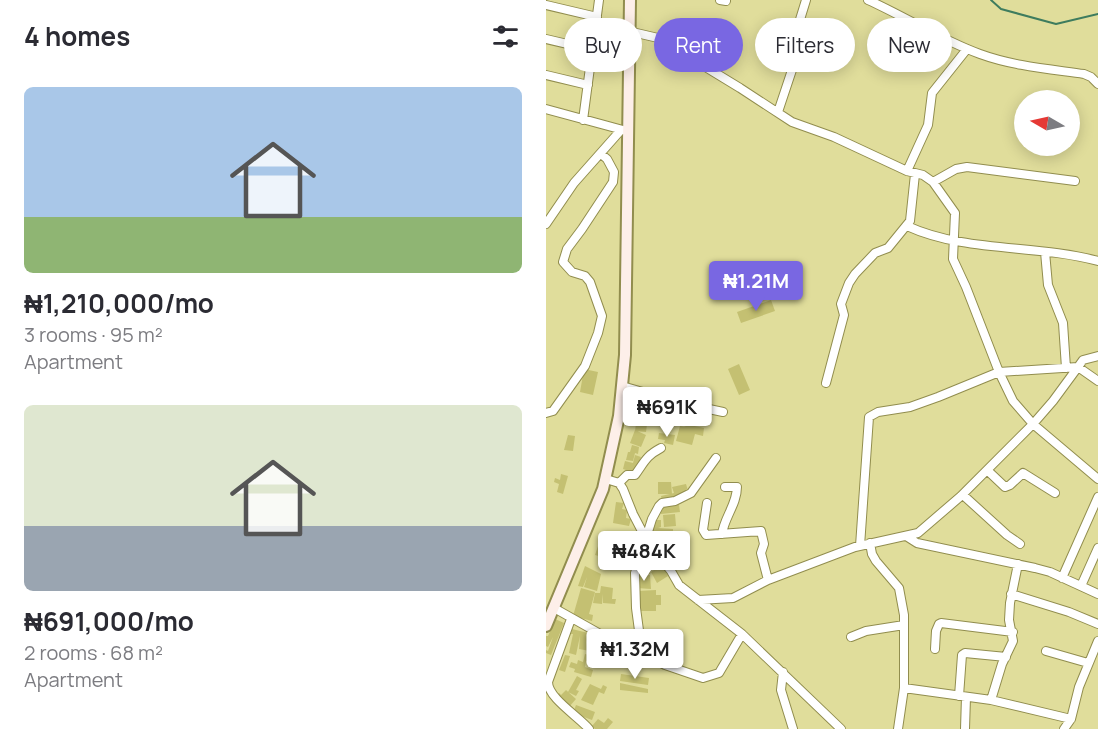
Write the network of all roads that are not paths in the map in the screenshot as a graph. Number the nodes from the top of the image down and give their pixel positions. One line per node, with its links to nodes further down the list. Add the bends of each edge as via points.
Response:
1 (599, 0): 6 (street)
2 (630, 0): 7 (main road)
3 (806, 0): 18 (street, via 793,67)
4 (868, 0): 11 (street)
5 (546, 5): 6 (street)
6 (597, 17)
7 (629, 18)
8 (642, 34): 18 (street, via 658,38)
9 (546, 39): 10 (street)
10 (564, 43)
11 (966, 49): 15 (street, via 1012,63 1084,74); 22 (street, via 932,93 928,125)
12 (590, 72): 16 (street)
13 (627, 72): 20 (main road)
14 (546, 75): 16 (street)
15 (1098, 84)
16 (588, 85): 19 (street)
17 (546, 110): 19 (street)
18 (777, 112): 22 (street)
19 (583, 120): 20 (street)
20 (624, 131): 21 (street); 36 (main road)
21 (601, 154): 25 (street, via 574,183); 37 (street, via 614,172 613,182 567,249 563,262 590,282 602,316 585,366 554,411)
22 (911, 172): 24 (street); 26 (street, via 911,217)
23 (1075, 181): 24 (street, via 967,166)
24 (933, 182): 27 (street, via 955,213)
25 (546, 224)
26 (907, 226): 27 (street); 35 (street, via 888,248 867,260 849,284 841,304 844,315)
27 (954, 240): 28 (street); 33 (street, via 955,267)
28 (1045, 252): 29 (street); 32 (street, via 1048,285 1063,323)
29 (1098, 261)
30 (1098, 356): 31 (street, via 1083,360)
31 (1078, 367): 32 (street); 34 (street); 39 (street)
32 (1066, 368): 33 (street)
33 (999, 372): 39 (street, via 1013,401); 56 (street, via 910,407 869,417)
34 (1098, 381)
35 (826, 383)
36 (622, 386): 38 (street); 43 (main road)
37 (546, 412)
38 (723, 412)
39 (1033, 424): 42 (street); 44 (street)
40 (661, 448): 45 (street, via 643,461 635,475 627,475)
41 (716, 458): 53 (street, via 687,496 658,506)
42 (987, 470): 47 (street, via 1005,487 1024,473); 48 (street)
43 (606, 479): 45 (street); 65 (main road)
44 (1098, 479)
45 (619, 483): 53 (street)
46 (725, 487): 51 (street, via 737,487 737,495)
47 (1055, 493)
48 (963, 495): 52 (street, via 918,533); 55 (street)
49 (1098, 497): 59 (street)
50 (707, 503): 51 (street, via 704,533)
51 (722, 534): 60 (street, via 760,531)
52 (906, 536): 54 (street); 58 (street, via 918,543)
53 (646, 539): 64 (street, via 679,585); 76 (street, via 634,580)
54 (870, 543): 56 (street); 67 (street, via 876,561 899,588)
55 (1020, 544)
56 (860, 546): 60 (street)
57 (1098, 548): 61 (street)
58 (1018, 564): 59 (street); 62 (street)
59 (1062, 578): 61 (street)
60 (768, 580): 64 (street, via 729,599)
61 (1081, 586): 63 (street)
62 (1011, 594): 68 (street); 70 (street, via 1009,620)
63 (1098, 594)
64 (698, 600): 71 (street)
65 (554, 608): 66 (street); 69 (main road)
66 (571, 619): 76 (street); 84 (street, via 548,688)
67 (904, 624): 72 (street); 80 (street)
68 (1098, 624)
69 (546, 626)
70 (1013, 632): 74 (street, via 941,623 936,631); 77 (street)
71 (742, 634): 76 (street, via 718,673 703,678 675,670); 79 (street)
72 (852, 637)
73 (1098, 641): 78 (street)
74 (935, 649)
75 (1046, 651): 78 (street)
76 (642, 653)
77 (1006, 657): 81 (street, via 962,655); 82 (street)
78 (1088, 663): 83 (street)
79 (783, 672): 85 (street, via 781,690); 86 (street)
80 (904, 688): 81 (street); 87 (street)
81 (962, 697): 82 (street); 88 (street)
82 (991, 700): 83 (street)
83 (1071, 719): 89 (street)
84 (589, 729)
85 (794, 729)
86 (841, 729)
87 (898, 729)
88 (965, 729)
89 (1064, 729)

